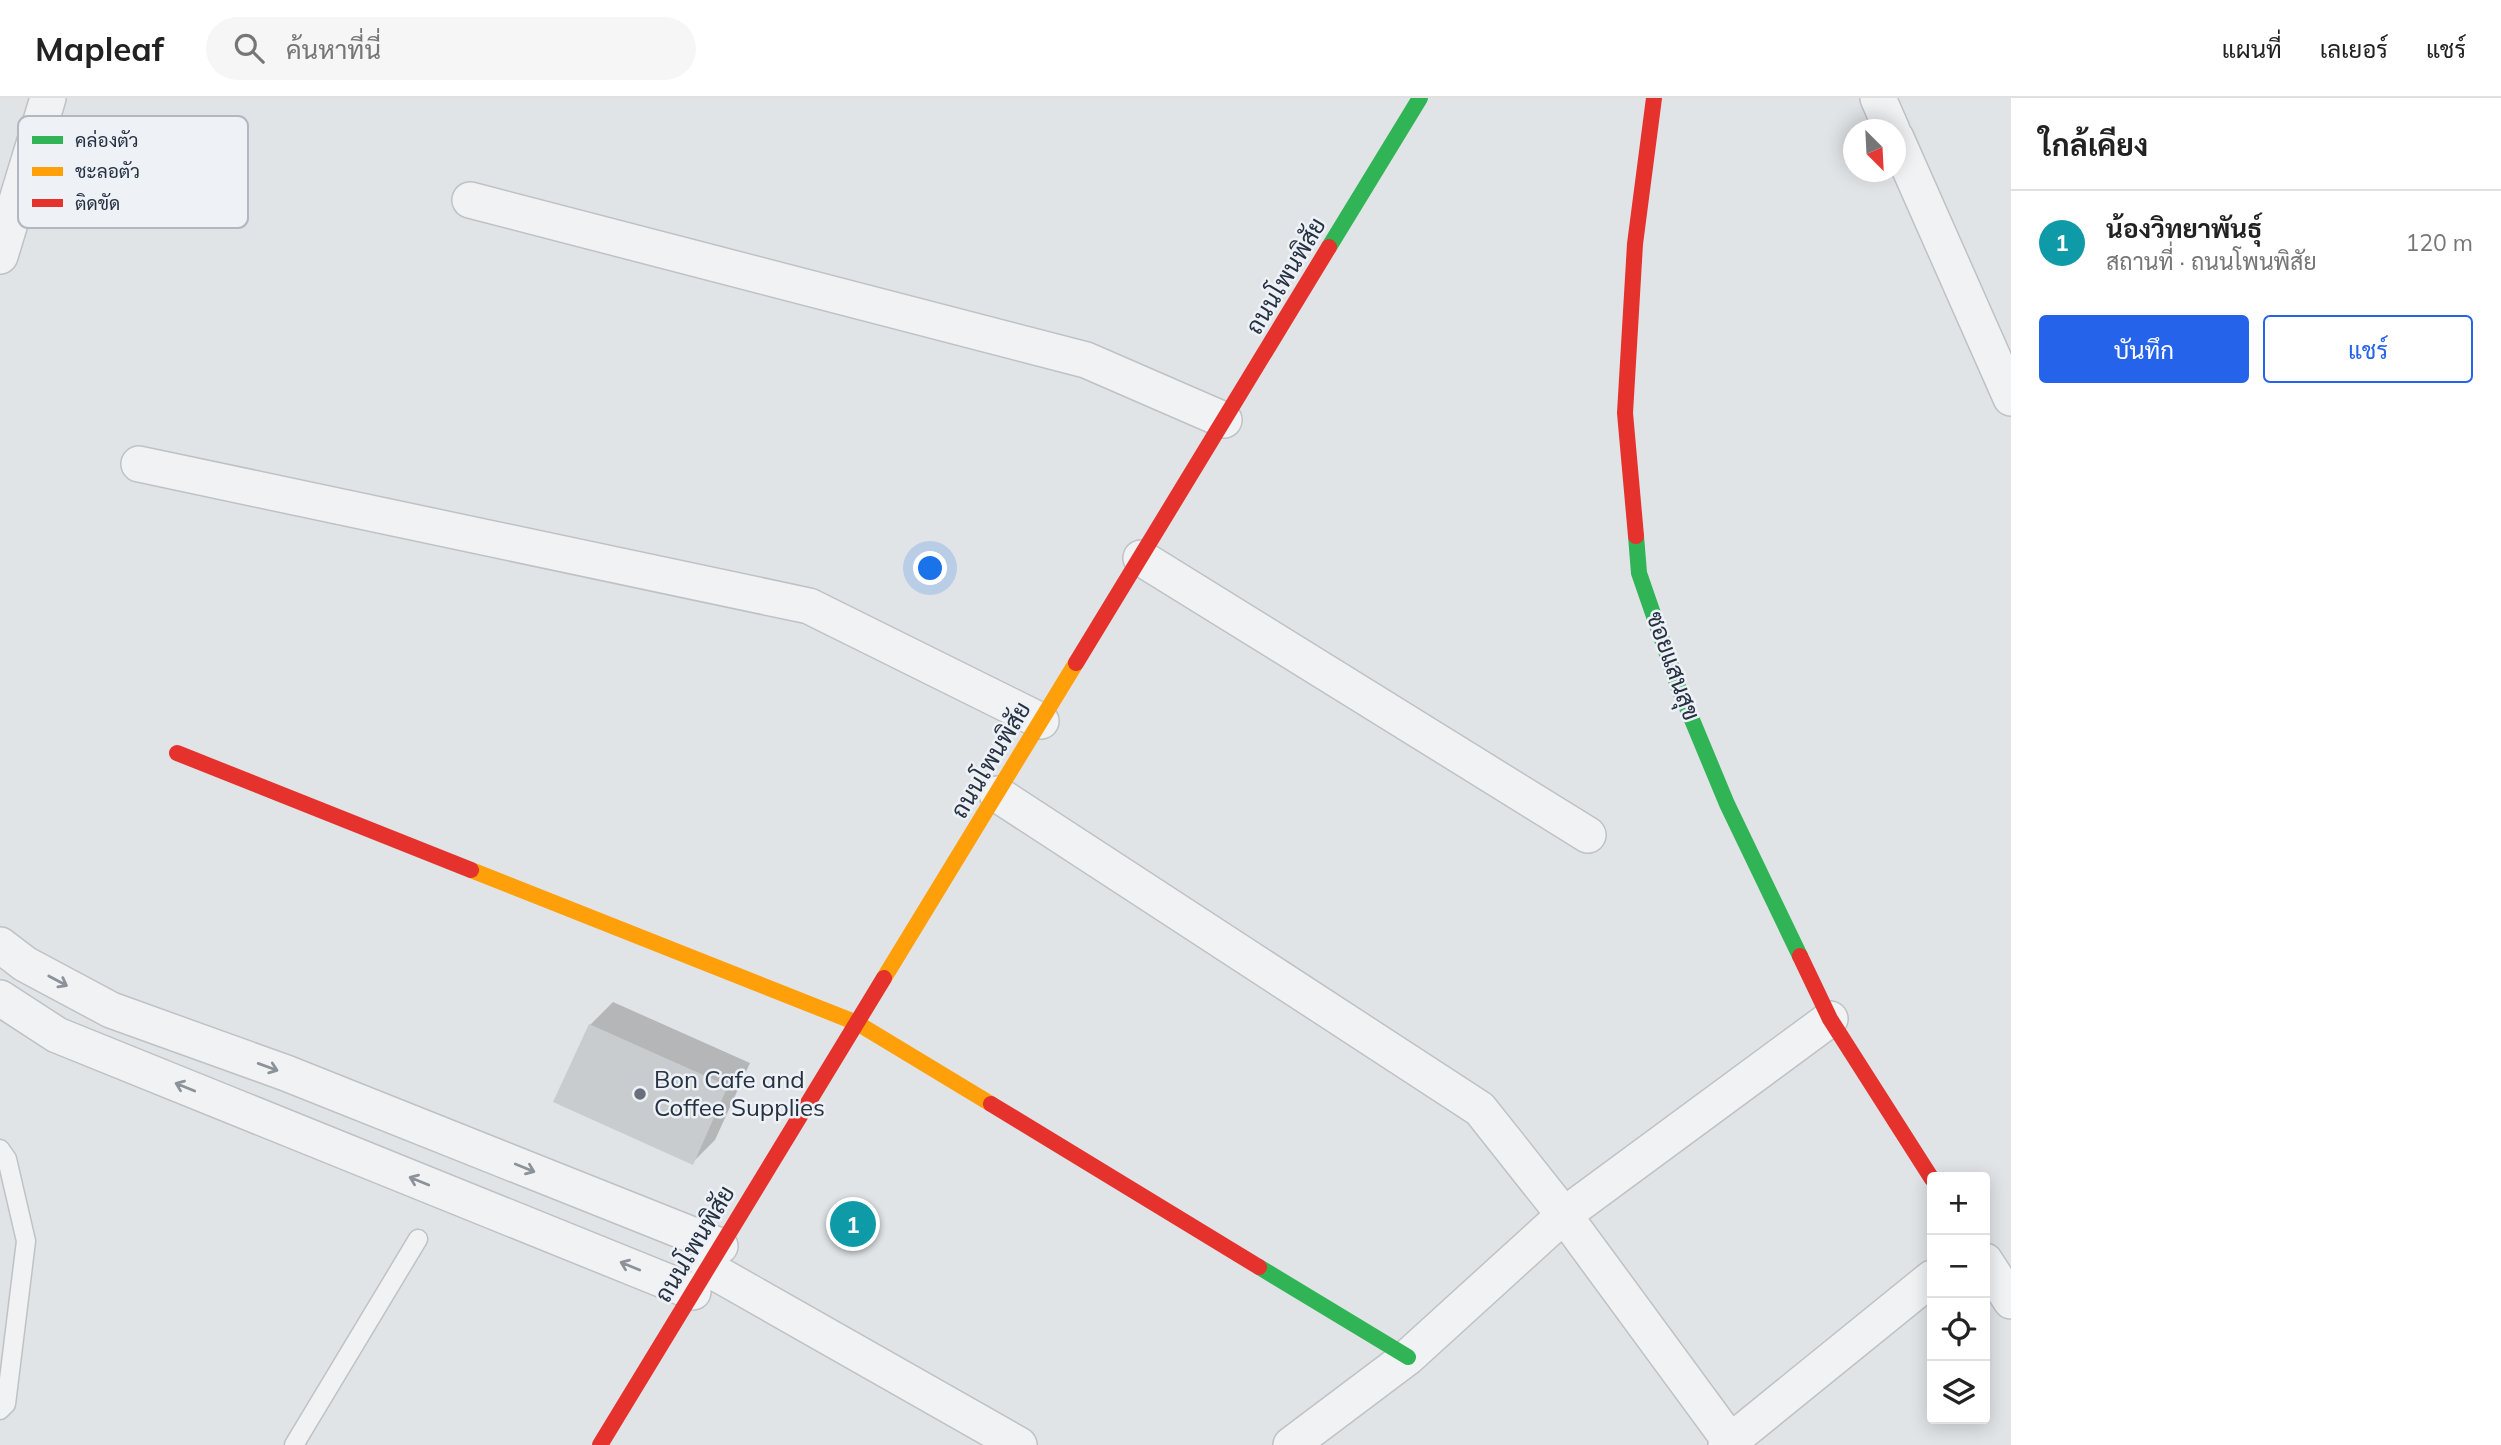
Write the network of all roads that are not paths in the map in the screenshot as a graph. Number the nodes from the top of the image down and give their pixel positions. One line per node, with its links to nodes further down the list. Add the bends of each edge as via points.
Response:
1 (48, 98): 5 (street)
2 (1654, 98): 21 (street, ซอยแสนสุข, via 1635,244 1625,414 1639,573 1678,686 1727,804)
3 (1878, 98): 6 (street)
4 (1419, 99): 12 (street, ถนนโพนพิสัย)
5 (39, 116)
6 (1887, 119)
7 (1906, 163): 11 (street)
8 (12, 171): 10 (street)
9 (470, 200): 12 (street, via 1086,360)
10 (0, 256)
11 (2011, 398)
12 (1224, 420): 14 (street, ถนนโพนพิสัย)
13 (139, 464): 15 (street, via 809,606)
14 (1140, 558): 15 (street, ถนนโพนพิสัย); 18 (street)
15 (1041, 721): 17 (street, ถนนโพนพิสัย)
16 (177, 753): 22 (street)
17 (997, 794): 22 (street, ถนนโพนพิสัย); 27 (street, via 1480,1109)
18 (1588, 835)
19 (0, 945): 24 (street, one-way to 24, via 25,964 111,1010)
20 (0, 998): 26 (street, one-way to 20, via 57,1035)
21 (1830, 1019): 25 (street, ซอยแสนสุข); 27 (street)
22 (857, 1023): 29 (street, ถนนโพนพิสัย); 33 (street)
23 (0, 1149): 34 (lane, via 7,1159 26,1241 6,1404)
24 (486, 1153): 26 (street); 29 (street, one-way to 29)
25 (1928, 1172)
26 (465, 1200): 29 (street, one-way to 26)
27 (1564, 1214): 33 (street); 35 (street)
28 (418, 1238): 36 (lane)
29 (707, 1269): 37 (street, ถนนโพนพิสัย); 38 (street)
30 (1990, 1269): 32 (street)
31 (1927, 1282): 35 (street)
32 (2011, 1301)
33 (1408, 1357): 39 (street)
34 (0, 1410)
35 (1730, 1444)
36 (294, 1445)
37 (600, 1445)
38 (1019, 1445)
39 (1291, 1445)

